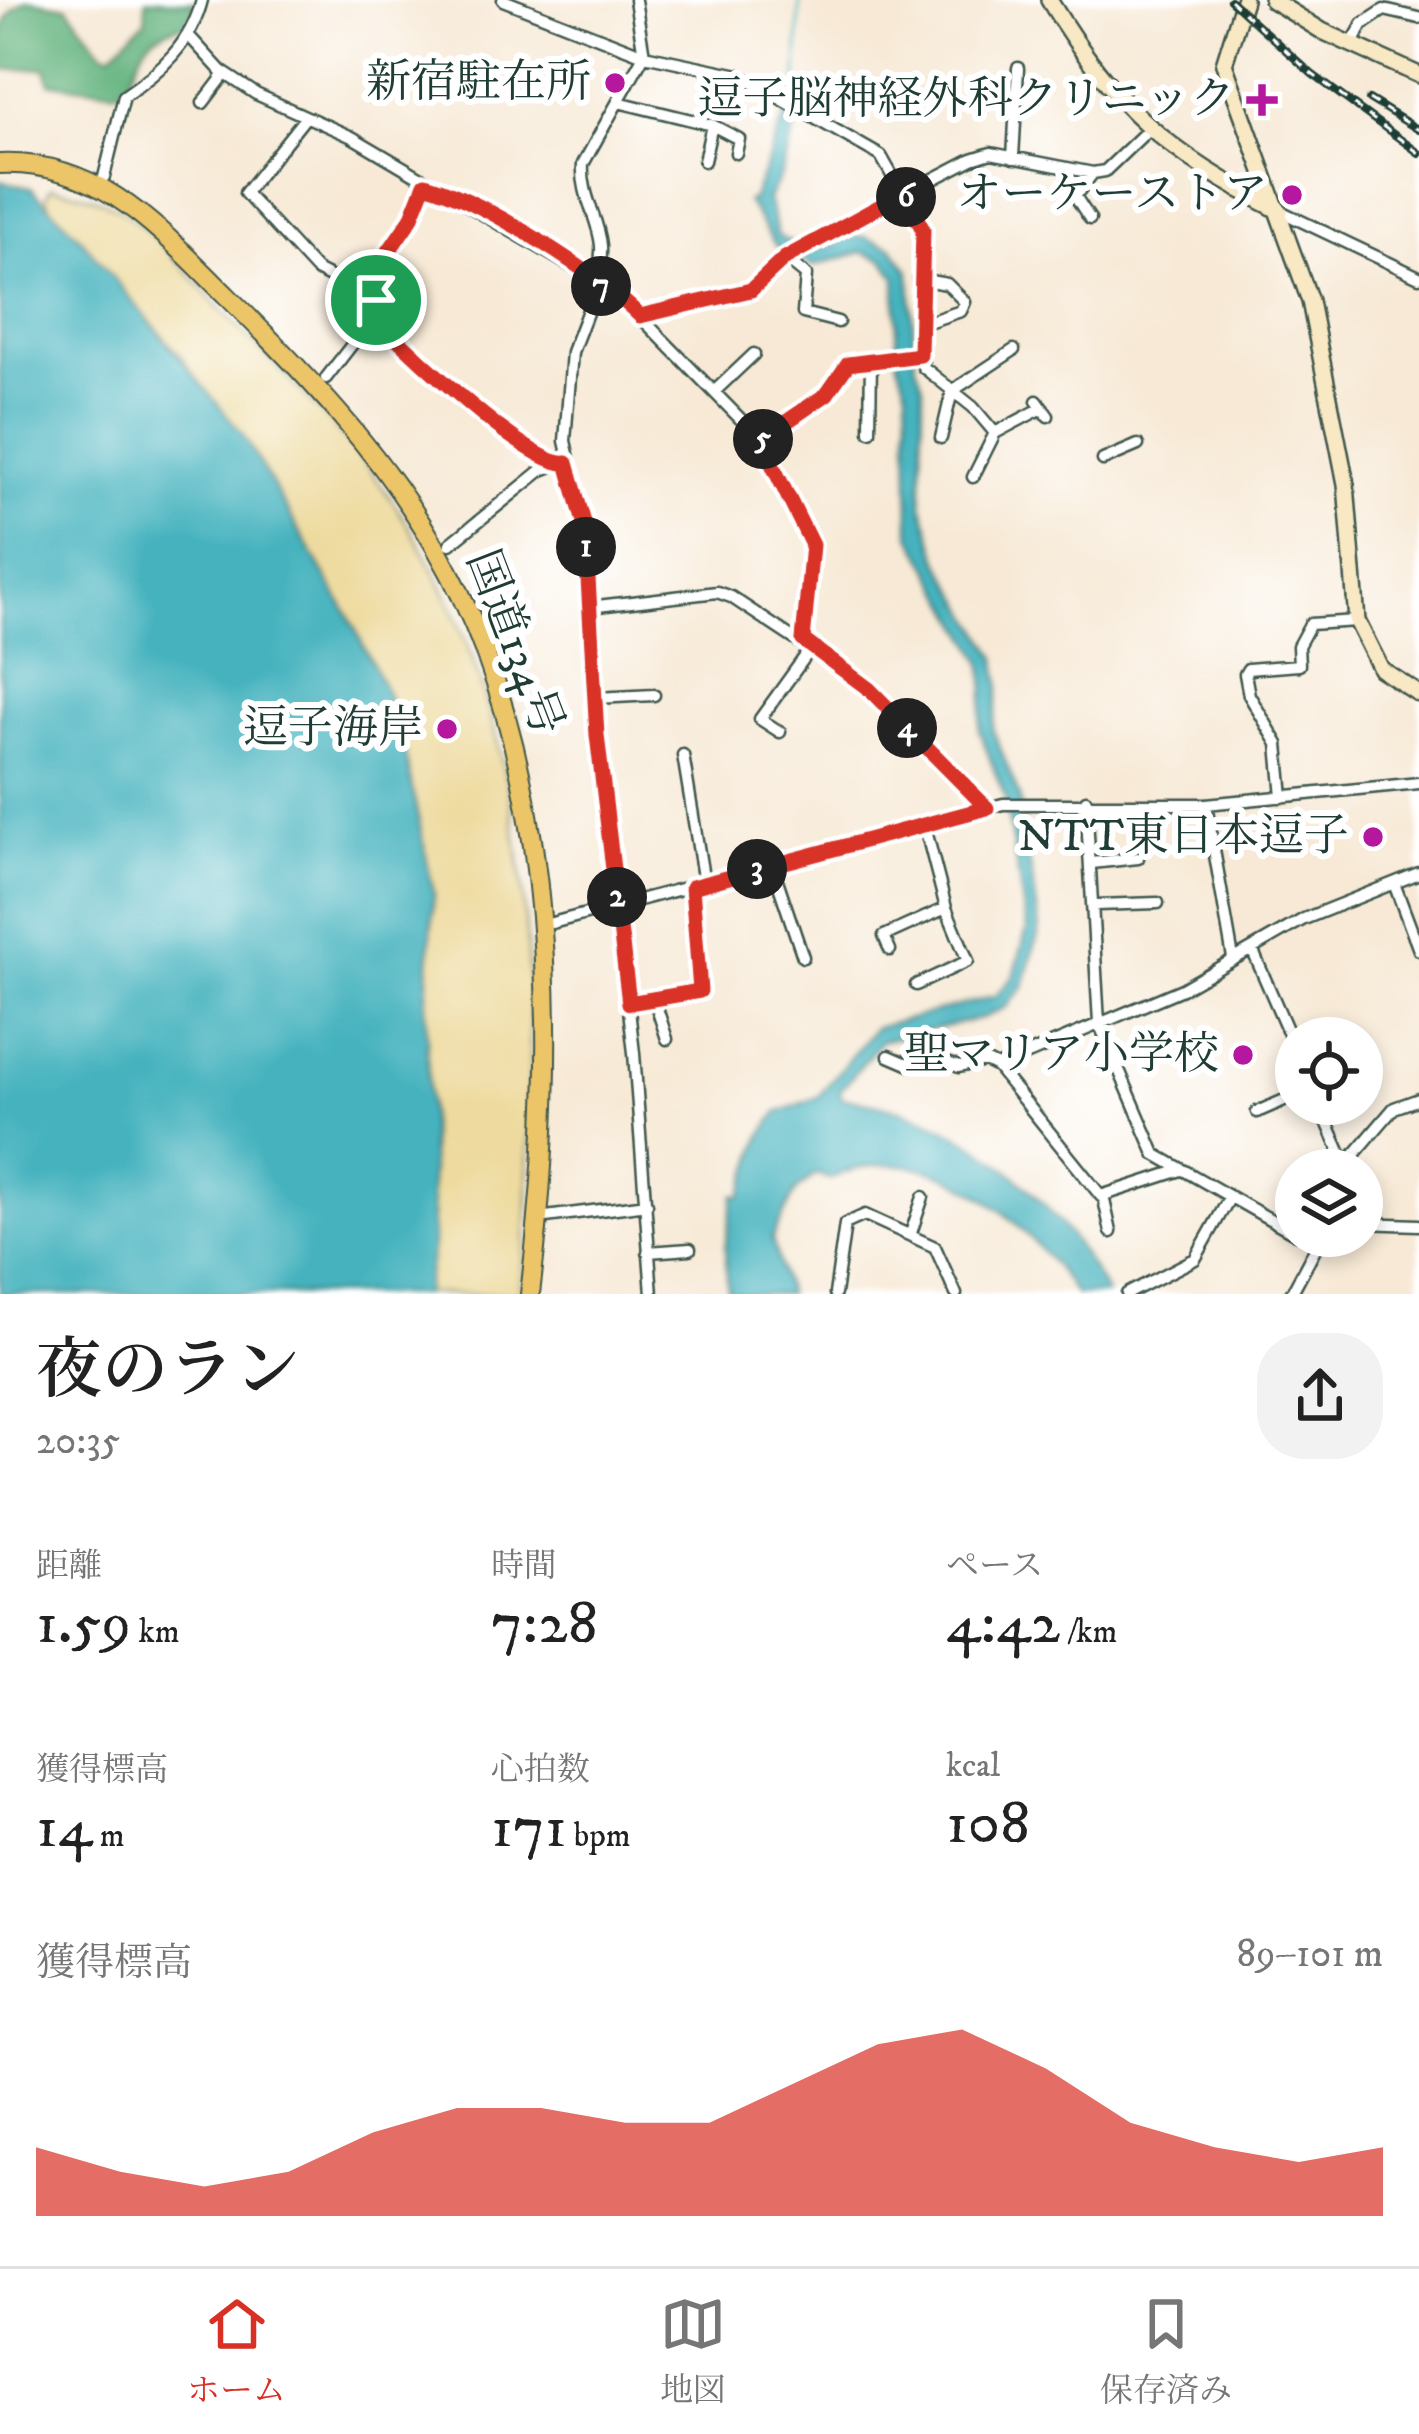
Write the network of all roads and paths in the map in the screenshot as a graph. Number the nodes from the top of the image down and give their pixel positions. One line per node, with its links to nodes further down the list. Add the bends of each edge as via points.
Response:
1 (202, 0): 8 (street)
2 (503, 0): 10 (street)
3 (634, 0): 10 (street)
4 (1049, 0): 18 (main road, via 1092,66)
5 (1244, 0): 27 (main road, via 1224,64)
6 (1272, 0): 9 (main road)
7 (1419, 18): 9 (street, via 1384,10 1363,23)
8 (190, 38): 12 (street); 24 (street, via 124,95)
9 (1351, 45): 13 (main road)
10 (644, 55): 15 (street); 26 (street, via 764,87 881,156)
11 (1018, 68): 20 (street)
12 (225, 74): 14 (street); 16 (street)
13 (1419, 75)
14 (202, 103)
15 (618, 103): 17 (street); 33 (street, via 583,164 605,247)
16 (305, 118): 25 (street, via 352,137); 35 (street, via 245,193 316,270)
17 (712, 125): 19 (street, via 740,139); 21 (street)
18 (1149, 129): 23 (street); 27 (main road, via 1192,164)
19 (736, 153)
20 (1013, 158): 23 (street); 26 (street, via 971,159)
21 (704, 161)
22 (0, 164): 104 (highway, 国道134号, via 94,182 152,222 326,397 410,506 458,589 508,717 532,836 542,958)
23 (1094, 173): 28 (street, via 1075,196)
24 (104, 177)
25 (425, 184): 30 (street); 33 (street, via 478,207)
26 (904, 193): 29 (street); 32 (street, via 923,230)
27 (1280, 211): 31 (street); 58 (main road, via 1310,302 1346,484)
28 (1090, 219)
29 (787, 257): 37 (street, via 751,290); 38 (street, via 806,275 803,313)
30 (379, 274): 34 (street); 35 (street)
31 (1419, 277)
32 (918, 279): 39 (street); 39 (street, via 947,284 965,302)
33 (596, 282): 37 (street); 54 (street, via 569,369)
34 (422, 293)
35 (376, 300): 36 (street)
36 (374, 316): 44 (street); 54 (street, via 524,448)
37 (640, 316): 45 (street)
38 (838, 322)
39 (919, 325): 42 (street)
40 (1014, 350): 46 (street)
41 (754, 354): 45 (street)
42 (918, 355): 43 (street); 46 (street, via 922,368)
43 (871, 358): 48 (street); 51 (street, via 848,364 827,394)
44 (326, 378)
45 (716, 391): 51 (street)
46 (952, 391): 49 (street); 50 (street)
47 (1042, 408): 49 (street)
48 (870, 431)
49 (995, 433): 55 (street)
50 (941, 438)
51 (760, 440): 59 (street, via 812,545)
52 (1138, 445): 53 (street)
53 (1103, 460)
54 (561, 464): 56 (street); 57 (street, via 585,526)
55 (973, 477)
56 (450, 544)
57 (589, 607): 59 (street, via 717,592); 62 (street)
58 (1357, 621): 60 (main road, via 1381,669); 66 (street, via 1310,624 1299,665 1245,674 1278,744)
59 (808, 643): 63 (street, via 760,719); 69 (street, via 869,689)
60 (1419, 694)
61 (654, 695): 62 (street)
62 (596, 698): 80 (street)
63 (780, 732)
64 (683, 755): 75 (street)
65 (1419, 783): 66 (street)
66 (1283, 797): 68 (street)
67 (1086, 800): 68 (street); 69 (street); 72 (street)
68 (1206, 804): 86 (street)
69 (987, 808): 70 (street)
70 (924, 823): 73 (street); 79 (street)
71 (1138, 858): 72 (street)
72 (1092, 862): 78 (street)
73 (772, 865): 75 (street); 85 (street)
74 (1419, 873): 76 (street)
75 (698, 885): 80 (street); 88 (street, via 700,991)
76 (1395, 886): 82 (street, via 1304,919); 84 (street)
77 (1159, 902): 78 (street)
78 (1096, 905): 91 (street)
79 (946, 908): 83 (street, via 884,937); 87 (street, via 968,961)
80 (619, 909): 81 (street); 89 (street)
81 (552, 923)
82 (1252, 949): 86 (street); 90 (street)
83 (890, 950)
84 (1419, 950)
85 (803, 957)
86 (1233, 958): 91 (street)
87 (916, 986)
88 (654, 999): 89 (street); 92 (street)
89 (629, 1003): 103 (street)
90 (1282, 1017)
91 (1100, 1023): 94 (street); 99 (street, via 1155,1154)
92 (667, 1040)
93 (889, 1056): 94 (street, via 910,1065 916,1052 944,1064)
94 (998, 1067): 100 (street)
95 (1419, 1099): 98 (street, via 1394,1108)
96 (1275, 1104): 97 (street)
97 (1257, 1112)
98 (1361, 1149)
99 (1181, 1170): 100 (street); 102 (street)
100 (1103, 1195): 108 (street)
101 (923, 1197): 109 (street)
102 (1230, 1197): 105 (street); 117 (street, via 1195,1258)
103 (646, 1204): 104 (street); 111 (street)
104 (538, 1218): 113 (highway, 国道134号)
105 (1275, 1222)
106 (1383, 1223): 107 (street)
107 (1419, 1226)
108 (1111, 1232)
109 (911, 1233): 115 (street, via 871,1215 845,1224); 116 (street, via 935,1247)
110 (690, 1249): 111 (street)
111 (648, 1252): 114 (street)
112 (1309, 1257): 118 (street)
113 (530, 1294)
114 (652, 1294)
115 (835, 1294)
116 (956, 1294)
117 (1127, 1294)
118 (1291, 1294)

